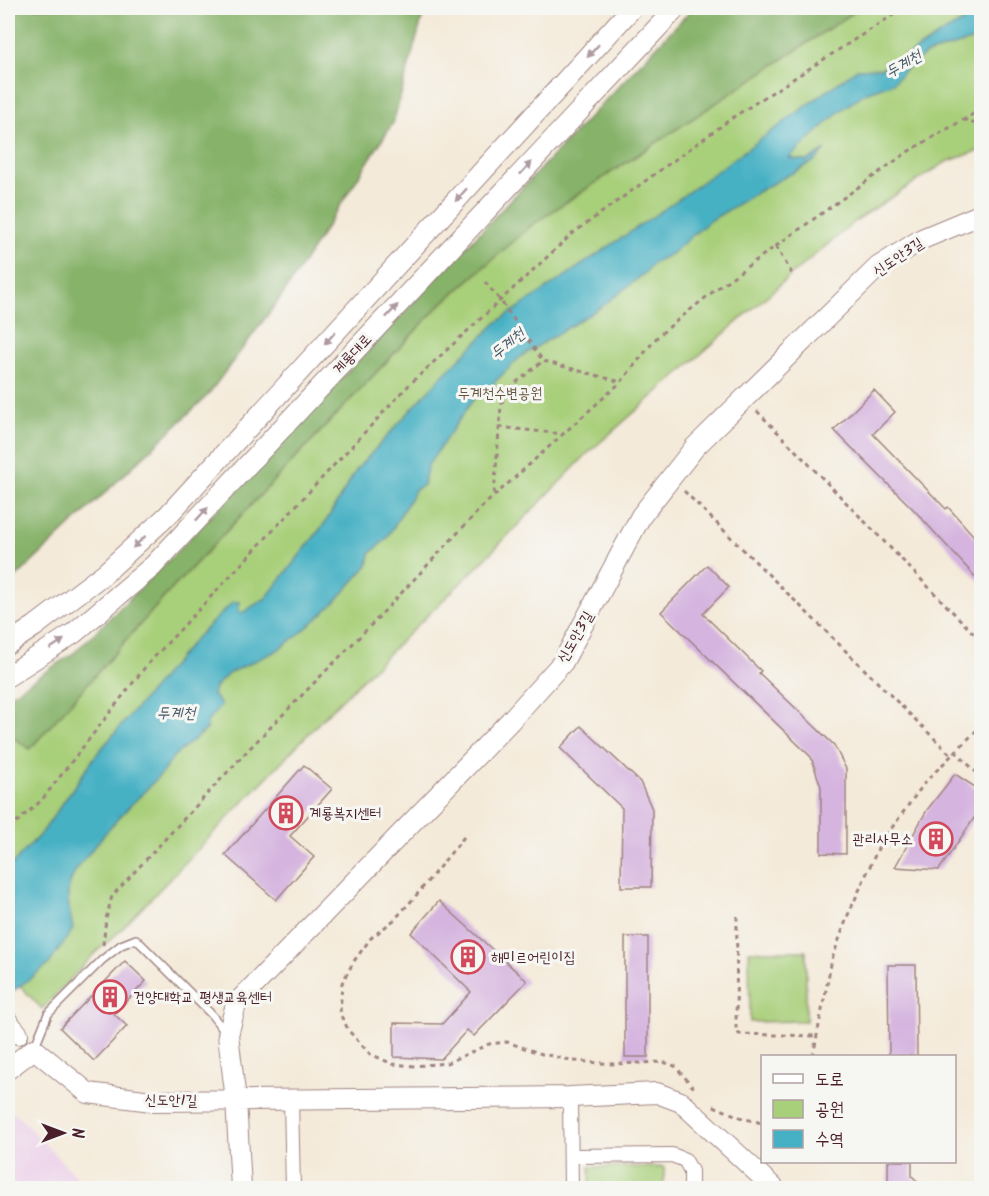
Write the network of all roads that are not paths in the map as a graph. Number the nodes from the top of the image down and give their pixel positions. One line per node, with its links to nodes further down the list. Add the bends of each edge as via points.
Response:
1 (632, 8): 4 (street, 계룡대로, one-way to 4, via 168,514 105,573)
2 (676, 8): 5 (street, 계룡대로, one-way to 2, via 74,633 153,566)
3 (981, 214): 7 (street, 신도안3길, via 922,239 879,267 695,447 641,516 563,662 236,1004)
4 (8, 644)
5 (8, 676)
6 (13, 1028): 8 (street)
7 (228, 1035): 8 (lane, via 136,939 102,960 48,1014); 11 (street, 신도안3길)
8 (34, 1049): 9 (street); 11 (street, 신도안1길, via 88,1093 152,1101)
9 (8, 1069)
10 (570, 1096): 12 (street, 신도안1길); 13 (street); 18 (street, 신도안1길, via 657,1093 681,1102)
11 (236, 1100): 12 (street, 신도안1길); 14 (street)
12 (291, 1100): 15 (street)
13 (571, 1156): 16 (street); 17 (street, via 672,1155 685,1160 691,1171)
14 (241, 1188)
15 (293, 1188)
16 (571, 1188)
17 (691, 1188)
18 (774, 1188)

